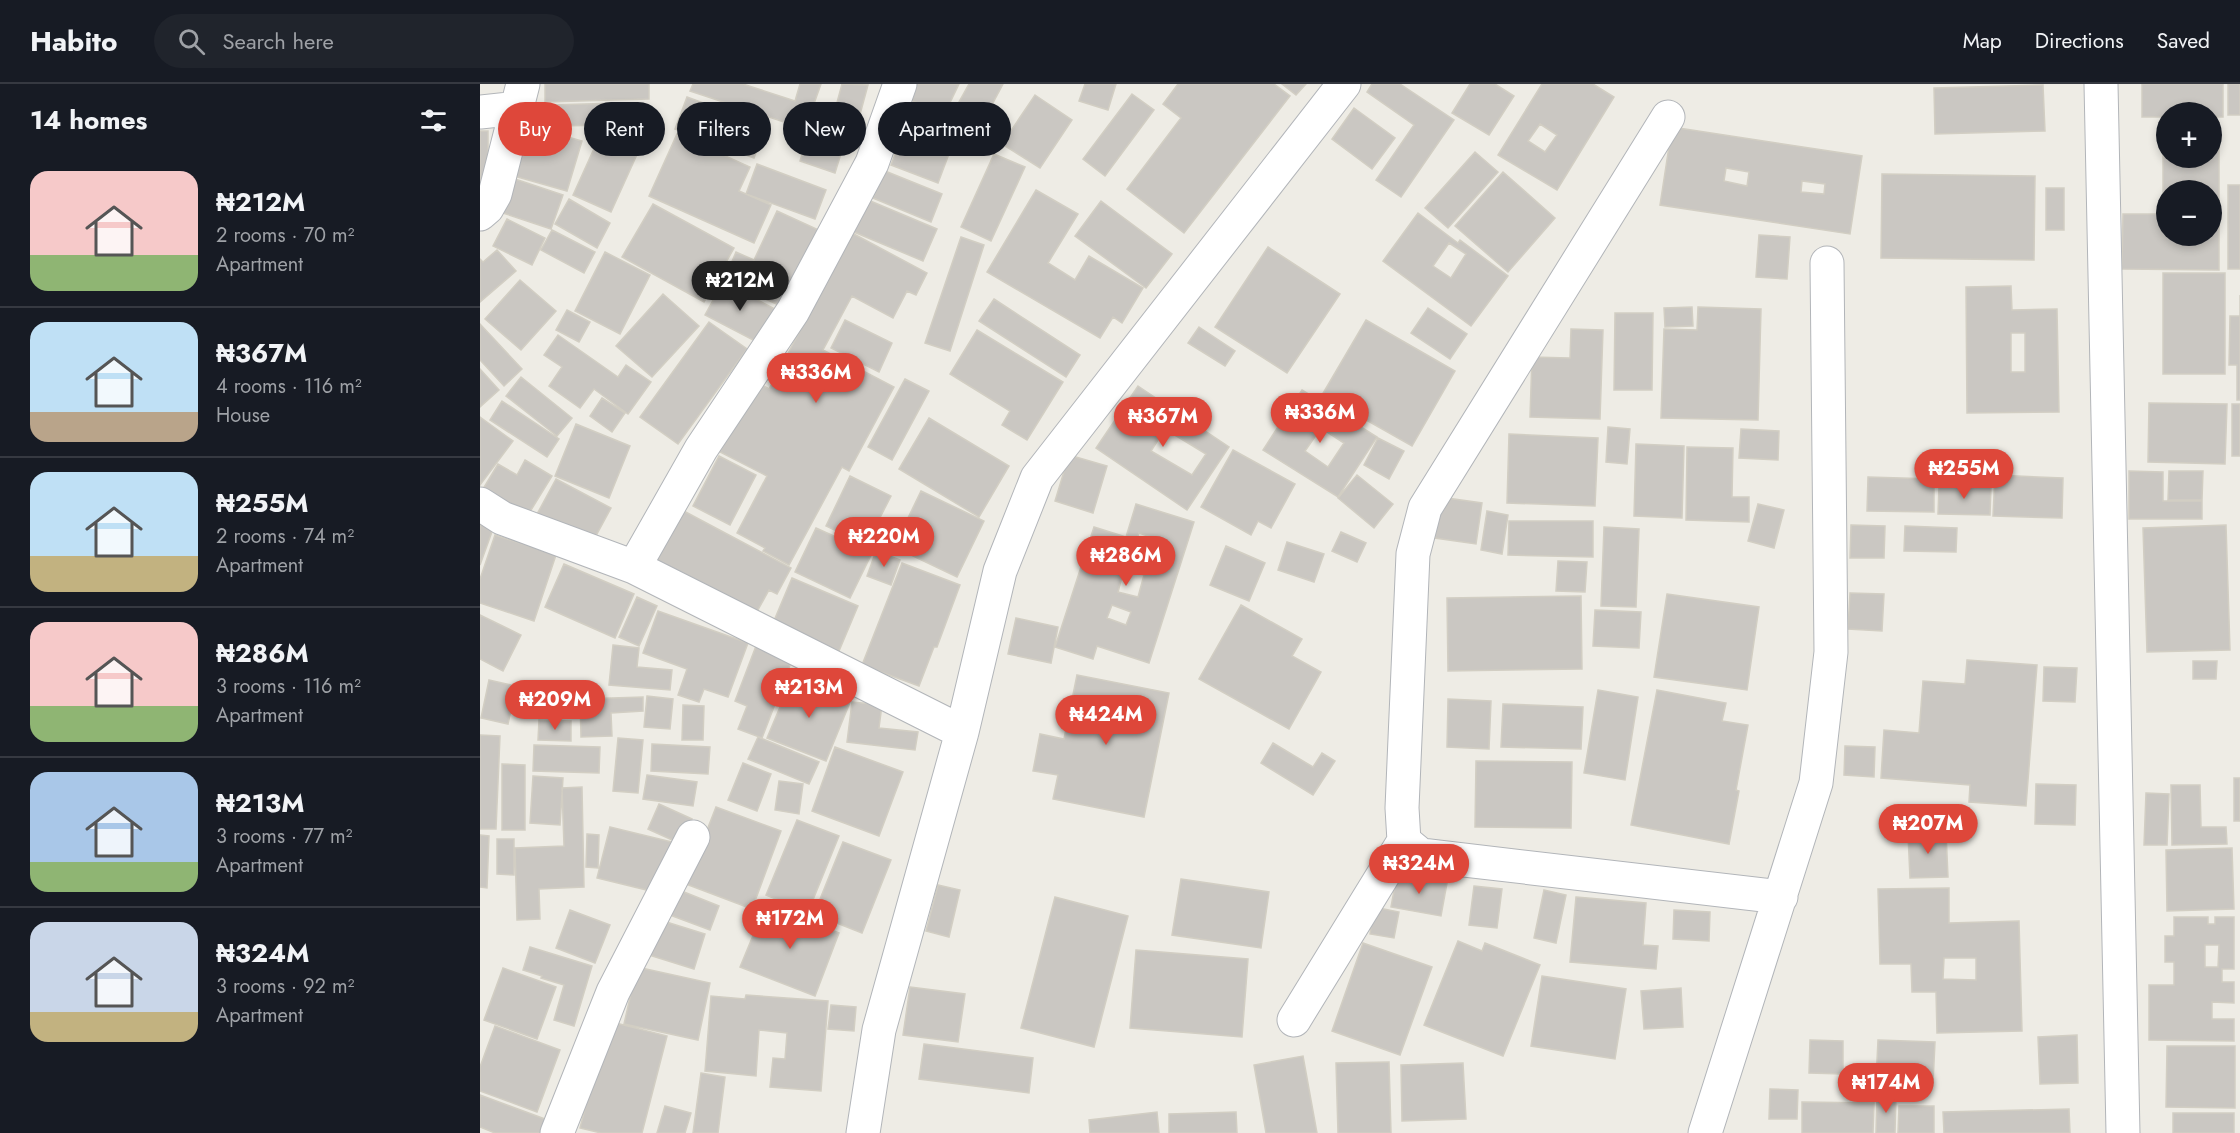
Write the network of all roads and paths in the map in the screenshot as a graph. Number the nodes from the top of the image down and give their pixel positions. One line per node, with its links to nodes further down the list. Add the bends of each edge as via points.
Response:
1 (900, 84): 10 (street, via 872,163 793,311 701,449)
2 (1344, 84): 11 (street, via 1037,478 1000,571)
3 (2101, 84): 19 (street)
4 (521, 96): 5 (street); 7 (street, via 495,194)
5 (480, 112)
6 (1668, 117): 13 (street, via 1425,508 1413,554 1402,808)
7 (480, 214)
8 (1827, 263): 14 (street, via 1831,652 1816,783)
9 (480, 504): 10 (street, via 502,518)
10 (634, 567): 11 (street)
11 (962, 732): 17 (street, via 879,1030)
12 (693, 837): 16 (street, via 613,992)
13 (1404, 841): 14 (street, via 1421,855); 15 (street)
14 (1780, 897): 18 (street)
15 (1294, 1020)
16 (557, 1133)
17 (863, 1133)
18 (1705, 1133)
19 (2123, 1133)

